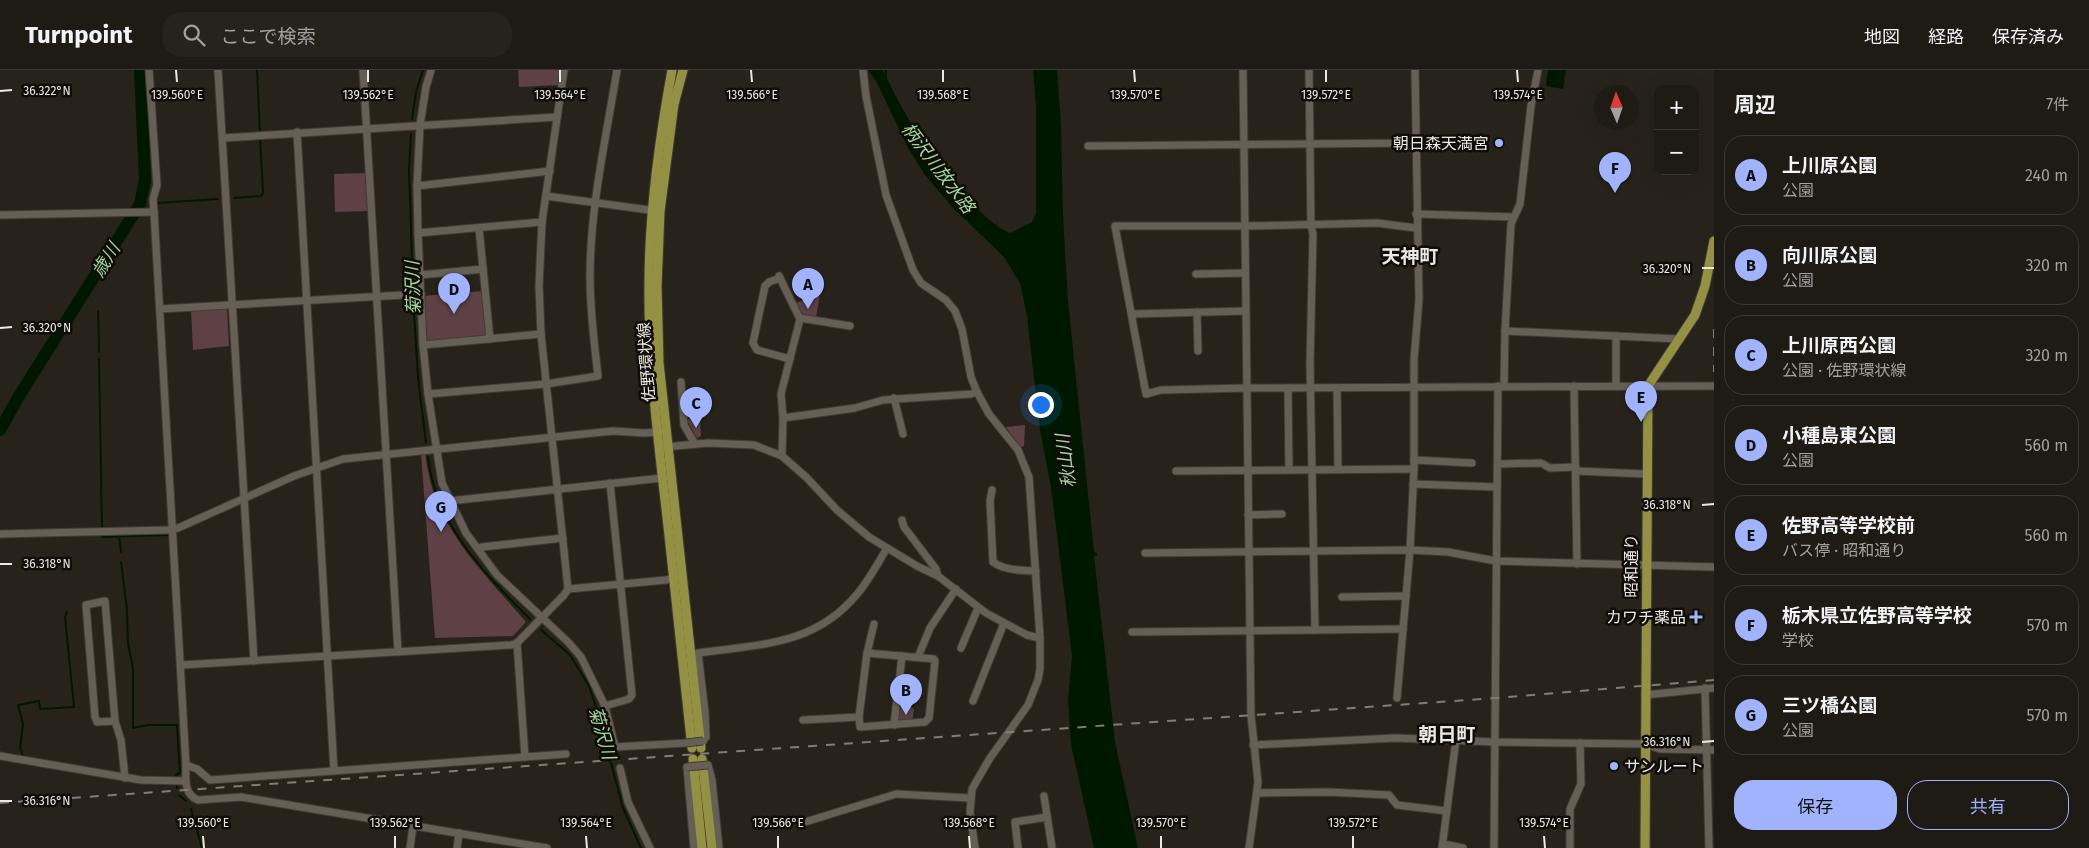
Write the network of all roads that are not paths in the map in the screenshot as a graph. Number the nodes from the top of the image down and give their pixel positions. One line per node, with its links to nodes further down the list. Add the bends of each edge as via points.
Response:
1 (149, 70): 28 (street, via 157,185)
2 (218, 70): 18 (street)
3 (363, 70): 16 (street)
4 (431, 70): 15 (street)
5 (564, 70): 14 (street)
6 (617, 70): 26 (street)
7 (672, 70): 27 (main road, 佐野環状線, via 659,149)
8 (683, 70): 27 (main road, 佐野環状線)
9 (1243, 70): 20 (street)
10 (1309, 70): 21 (street)
11 (1415, 70): 19 (street)
12 (1538, 70): 31 (street, via 1520,204)
13 (863, 71): 73 (street, via 886,195 912,270 921,283 946,300 955,311 962,328)
14 (557, 117): 15 (street); 23 (street)
15 (420, 125): 16 (street); 24 (street)
16 (366, 128): 17 (street); 44 (street)
17 (297, 132): 18 (street); 45 (street)
18 (223, 138): 46 (street)
19 (1415, 143): 21 (street); 29 (street)
20 (1243, 144): 21 (street); 22 (street); 34 (street)
21 (1310, 144): 33 (street)
22 (1088, 146)
23 (550, 171): 24 (street); 25 (street)
24 (417, 186): 37 (street)
25 (546, 196): 26 (street); 32 (street)
26 (596, 203): 27 (street); 62 (street, via 590,278 598,376)
27 (657, 211): 77 (main road, 佐野環状線)
28 (154, 212): 30 (street); 47 (street)
29 (1416, 214): 31 (street); 36 (street)
30 (0, 215)
31 (1514, 217): 53 (street, via 1510,231)
32 (542, 222): 35 (street); 54 (street)
33 (1311, 224): 34 (street); 36 (street, via 1377,223); 72 (street)
34 (1245, 226): 40 (street); 50 (street, via 1115,226)
35 (479, 228): 37 (street); 39 (street)
36 (1416, 228): 70 (street, via 1419,300)
37 (418, 234): 42 (street)
38 (1714, 242): 56 (main road, via 1700,302)
39 (483, 269): 42 (street); 57 (street)
40 (1245, 273): 41 (street); 48 (street)
41 (1196, 274)
42 (420, 275): 43 (street)
43 (419, 294): 44 (street); 58 (street)
44 (376, 297): 45 (street); 83 (street)
45 (306, 301): 46 (street); 88 (street)
46 (233, 306): 47 (street); 103 (street)
47 (160, 309): 108 (street)
48 (1245, 311): 49 (street); 68 (street)
49 (1198, 312): 50 (street); 59 (street)
50 (1132, 314): 68 (street, via 1146,394 1160,390)
51 (800, 318): 52 (street); 60 (street); 60 (street, via 779,277 769,282 765,286 752,343 757,350)
52 (850, 326)
53 (1505, 331): 55 (street); 63 (street)
54 (541, 334): 57 (street); 62 (street)
55 (1616, 336): 56 (street); 65 (street)
56 (1680, 339): 66 (main road)
57 (490, 340): 58 (street)
58 (423, 345): 74 (street)
59 (1198, 351)
60 (790, 359): 76 (street, via 781,394)
61 (682, 382): 80 (street, via 684,425)
62 (546, 384): 74 (street); 79 (street)
63 (1501, 386): 64 (street); 70 (street); 87 (street)
64 (1574, 386): 65 (street); 93 (street)
65 (1616, 386): 66 (street)
66 (1648, 386): 67 (street); 96 (main road, 昭和通り)
67 (1714, 386)
68 (1246, 388): 71 (street); 94 (street)
69 (1337, 388): 70 (street); 72 (street); 89 (street)
70 (1415, 388): 85 (street)
71 (1288, 389): 72 (street); 91 (street)
72 (1311, 389): 92 (street)
73 (976, 392): 75 (street); 121 (street, via 1018,450 1028,470)
74 (428, 394): 82 (street)
75 (894, 398): 76 (street, via 855,408); 78 (street)
76 (783, 418): 84 (street)
77 (662, 432): 79 (street, via 613,431); 81 (main road, 佐野環状線)
78 (903, 434)
79 (552, 437): 82 (street); 101 (street)
80 (695, 444): 81 (street); 84 (street, via 754,445)
81 (664, 447): 97 (main road, 佐野環状線); 122 (main road, 佐野環状線)
82 (436, 448): 83 (street); 104 (street, via 442,483)
83 (386, 454): 88 (street, via 343,459); 140 (street)
84 (782, 456): 111 (street, via 851,523)
85 (1414, 460): 86 (street); 90 (street)
86 (1472, 463)
87 (1498, 464): 93 (street, via 1540,463 1550,468); 100 (street)
88 (316, 467): 103 (street); 142 (street)
89 (1338, 468): 90 (street); 92 (street)
90 (1414, 468): 99 (street)
91 (1289, 469): 92 (street); 94 (street)
92 (1313, 469): 115 (street)
93 (1576, 469): 96 (street); 118 (street)
94 (1246, 470): 95 (street); 106 (street)
95 (1176, 471)
96 (1646, 474): 119 (main road, 昭和通り)
97 (662, 478): 98 (street); 122 (main road, 佐野環状線)
98 (610, 483): 101 (street); 124 (street)
99 (1413, 484): 100 (street); 113 (street)
100 (1497, 487): 117 (street)
101 (557, 489): 104 (street); 110 (street)
102 (992, 490): 121 (street, via 994,562 998,566)
103 (244, 497): 108 (street); 145 (street)
104 (449, 500): 112 (street)
105 (1282, 514): 106 (street)
106 (1248, 515): 114 (street)
107 (902, 520): 123 (street)
108 (173, 529): 109 (street); 146 (street)
109 (0, 534)
110 (563, 538): 112 (street); 125 (street)
111 (887, 548): 123 (street); 161 (street, via 859,593 813,631 792,639 698,653 706,737)
112 (478, 549): 130 (street, via 497,575)
113 (1410, 550): 115 (street); 117 (street, via 1448,552); 127 (street)
114 (1248, 552): 115 (street); 116 (street); 134 (street)
115 (1314, 552): 135 (street)
116 (1145, 553)
117 (1496, 561): 118 (street); 158 (street)
118 (1577, 564): 119 (street)
119 (1646, 566): 120 (street); 149 (main road, 昭和通り)
120 (1714, 567)
121 (1036, 571): 137 (street)
122 (678, 576): 124 (street); 161 (main road, 佐野環状線)
123 (938, 576): 126 (street)
124 (621, 584): 125 (street); 152 (street, via 632,695 629,699)
125 (568, 589): 130 (street)
126 (956, 589): 129 (street); 144 (street, via 930,628)
127 (1406, 596): 128 (street); 133 (street)
128 (1342, 597)
129 (978, 608): 131 (street); 139 (street)
130 (542, 618): 138 (street); 152 (street, via 581,657)
131 (1004, 623): 137 (street); 151 (street)
132 (874, 624): 141 (street)
133 (1403, 629): 135 (street); 150 (street)
134 (1250, 630): 135 (street); 136 (street); 162 (street)
135 (1315, 630)
136 (1132, 632)
137 (1040, 638): 176 (street, via 1038,680 1028,705 978,777)
138 (517, 643): 140 (street); 167 (street)
139 (961, 648)
140 (398, 652): 142 (street)
141 (867, 653): 143 (street); 153 (street)
142 (327, 656): 145 (street); 171 (street)
143 (902, 656): 144 (street); 156 (street)
144 (918, 657): 156 (street, via 935,661 928,718 925,722)
145 (254, 661): 146 (street)
146 (181, 665): 169 (street)
147 (1705, 688): 148 (street); 149 (street); 163 (street)
148 (1714, 688)
149 (1645, 695): 160 (main road, 昭和通り)
150 (1397, 698)
151 (973, 701)
152 (605, 706): 161 (street, via 615,747)
153 (859, 717): 155 (street); 156 (street, via 860,727)
154 (115, 720): 154 (street, via 105,602 88,603 95,717 97,722); 172 (street)
155 (803, 720)
156 (894, 725)
157 (1456, 740): 158 (street); 162 (street, via 1396,738); 177 (street)
158 (1495, 742): 159 (street); 196 (street)
159 (1580, 743): 160 (street); 197 (street, via 1581,784 1570,809)
160 (1645, 744): 163 (street, via 1660,749); 198 (main road, 昭和通り)
161 (695, 745)
162 (1254, 745): 174 (street)
163 (1706, 750): 164 (street); 199 (street)
164 (1714, 750)
165 (566, 754): 167 (street)
166 (0, 756): 172 (street)
167 (525, 757): 171 (street)
168 (701, 761): 187 (street, bridge, via 687,767); 188 (main road); 189 (main road); 190 (street, via 712,780)
169 (186, 766): 171 (street, via 197,769 210,780); 173 (street)
170 (620, 768): 186 (street, via 628,802)
171 (334, 771)
172 (125, 778): 173 (street)
173 (185, 781): 180 (street, via 192,796 198,800 241,797)
174 (1258, 793): 177 (street, via 1389,795 1397,805); 194 (street)
175 (1044, 796): 178 (street)
176 (970, 798): 179 (street, via 896,794); 191 (street)
177 (1447, 811): 182 (street)
178 (1047, 816): 192 (street, via 1016,822); 193 (street)
179 (802, 823)
180 (413, 826): 181 (street); 183 (street)
181 (460, 833): 184 (street); 185 (street)
182 (1443, 846): 195 (street)
183 (410, 848)
184 (457, 848)
185 (547, 848)
186 (650, 848)
187 (694, 848)
188 (702, 848)
189 (712, 848)
190 (719, 848)
191 (975, 848)
192 (1018, 848)
193 (1052, 848)
194 (1248, 848)
195 (1464, 848)
196 (1494, 848)
197 (1570, 848)
198 (1646, 848)
199 (1709, 848)

